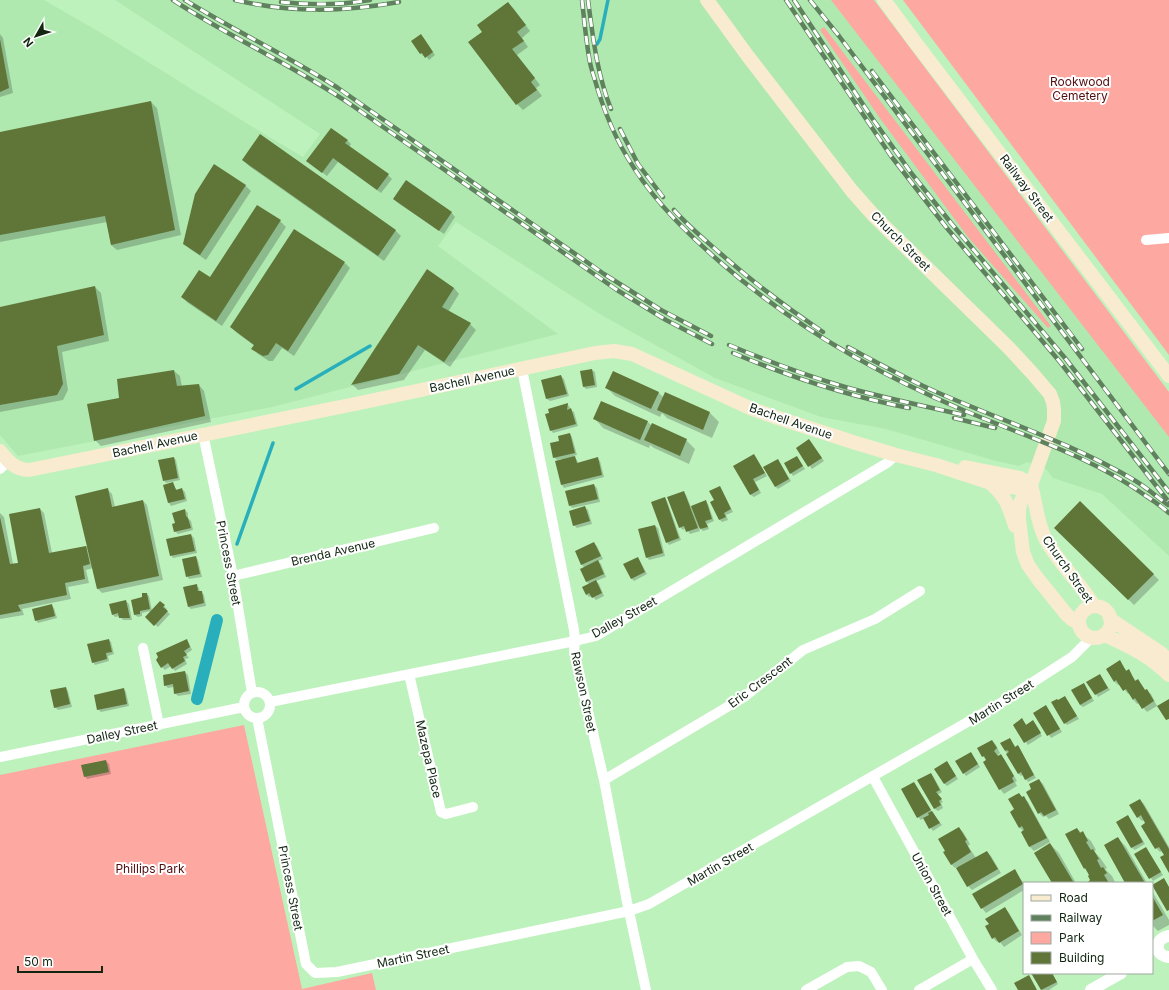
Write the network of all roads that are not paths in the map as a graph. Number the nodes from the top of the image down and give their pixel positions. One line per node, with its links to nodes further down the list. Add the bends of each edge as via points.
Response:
1 (708, 0): 12 (main road, Church Street, via 852,191 875,217 998,337 1050,394 1054,421)
2 (884, 0): 6 (main road, Railway Street)
3 (1169, 238): 4 (street)
4 (1146, 240)
5 (522, 369): 7 (main road, Bachell Avenue); 8 (main road, Bachell Avenue, via 604,351 632,354 752,409); 21 (street, Rawson Street)
6 (1169, 376)
7 (203, 434): 9 (main road, Bachell Avenue, via 29,470 18,468); 15 (street, Princess Street)
8 (896, 455): 10 (main road, Bachell Avenue); 21 (street, Dalley Street, via 874,471 596,636)
9 (3, 460)
10 (936, 465): 11 (main road, Bachell Avenue); 12 (main road, Bachell Avenue, via 989,471 1020,478)
11 (989, 483): 12 (main road, Bachell Avenue, via 1018,488); 14 (main road, via 1005,499)
12 (1031, 485): 14 (main road, Church Street, via 1019,510); 17 (main road, Church Street, via 1038,520 1046,539)
13 (434, 528): 15 (street, Brenda Avenue)
14 (1023, 552): 19 (main road, Church Street, via 1032,572 1045,589 1067,615)
15 (232, 576): 26 (street, Princess Street)
16 (920, 591): 33 (street, Eric Crescent, via 875,619 803,650 744,697)
17 (1094, 606): 18 (main road, via 1103,608); 19 (main road, via 1083,612)
18 (1110, 619): 20 (main road, via 1110,626); 23 (main road)
19 (1079, 623): 20 (main road, via 1083,632)
20 (1098, 636): 25 (main road, via 1143,654); 32 (street, Martin Street, via 1072,657 999,704)
21 (575, 641): 24 (street, Dalley Street); 33 (street, Rawson Street, via 574,651)
22 (143, 648): 30 (street)
23 (1169, 661)
24 (409, 674): 27 (street, Dalley Street); 34 (street, Mazepa Place, via 441,812 446,814)
25 (1169, 675)
26 (252, 693): 27 (street, via 263,694); 28 (street, via 246,699)
27 (270, 702): 29 (street, via 267,713)
28 (244, 707): 29 (street, via 249,715); 30 (street, Dalley Street)
29 (257, 718): 39 (street, Princess Street)
30 (159, 725): 31 (street, Dalley Street)
31 (0, 757)
32 (873, 777): 35 (street, Martin Street, via 649,904); 38 (street, Union Street)
33 (604, 780): 35 (street, Rawson Street)
34 (473, 807)
35 (629, 911): 39 (street, Martin Street, via 336,972 315,973); 41 (street, Rawson Street)
36 (1169, 936): 37 (street, via 1162,938)
37 (1161, 954)
38 (973, 959): 44 (street); 45 (street, Union Street)
39 (306, 964)
40 (1119, 974): 46 (street)
41 (646, 990)
42 (806, 990): 43 (street, via 847,967 859,966 871,972)
43 (882, 990)
44 (919, 990)
45 (992, 990)
46 (1091, 990)

